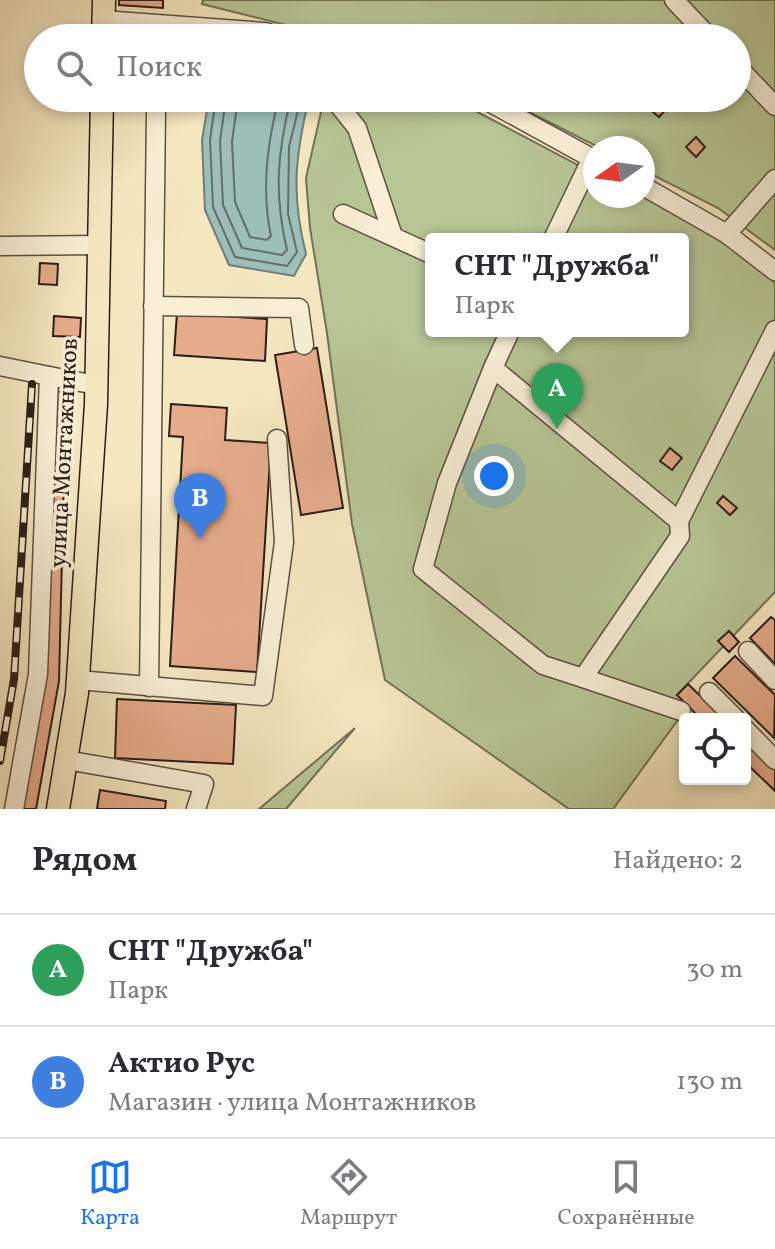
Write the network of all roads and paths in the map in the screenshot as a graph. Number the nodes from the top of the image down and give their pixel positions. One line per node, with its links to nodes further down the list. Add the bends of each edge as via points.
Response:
1 (674, 0): 4 (lane)
2 (103, 19): 3 (lane)
3 (165, 24)
4 (697, 24)
5 (751, 81): 6 (lane)
6 (775, 106)
7 (102, 112): 19 (main road, улица Монтажников)
8 (156, 112): 23 (lane)
9 (344, 112): 18 (lane, via 357,128)
10 (507, 112): 11 (lane)
11 (583, 154)
12 (583, 179): 16 (lane)
13 (775, 179): 17 (lane)
14 (655, 193): 17 (lane)
15 (343, 214): 18 (lane)
16 (556, 233)
17 (727, 234): 22 (lane)
18 (393, 236): 21 (lane)
19 (100, 245): 20 (lane); 30 (main road, улица Монтажников)
20 (0, 246)
21 (425, 251)
22 (775, 271)
23 (153, 306): 26 (lane, via 299,308); 37 (lane)
24 (775, 330): 32 (lane)
25 (507, 337): 28 (lane)
26 (304, 345)
27 (0, 366): 29 (lane)
28 (493, 368): 32 (lane); 34 (lane, via 447,483 423,569 543,665)
29 (49, 376): 30 (lane); 44 (lane, via 38,674)
30 (96, 385): 35 (main road, улица Монтажников)
31 (277, 439): 37 (lane, via 284,542 263,696)
32 (679, 521): 34 (lane, via 680,536)
33 (748, 651): 36 (lane)
34 (583, 678): 39 (lane)
35 (78, 680): 37 (lane); 43 (main road, улица Монтажников)
36 (775, 680)
37 (149, 687)
38 (709, 692): 40 (lane)
39 (681, 711)
40 (730, 713)
41 (751, 734): 42 (lane)
42 (773, 754)
43 (66, 760): 45 (main road, улица Монтажников); 46 (lane, via 204,784)
44 (14, 809)
45 (58, 809)
46 (196, 809)

